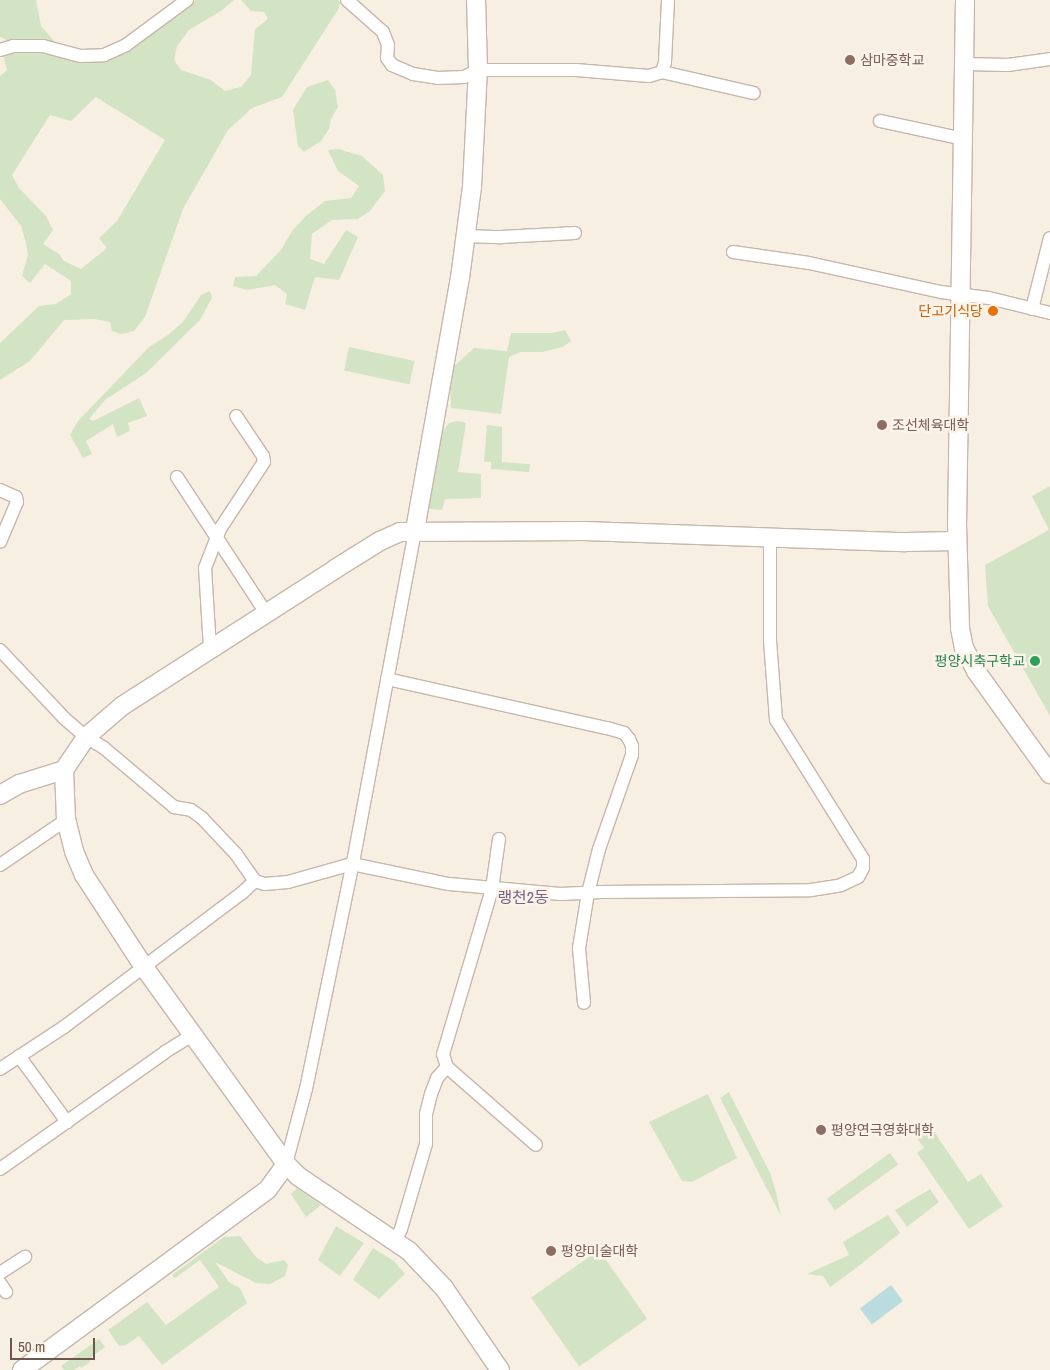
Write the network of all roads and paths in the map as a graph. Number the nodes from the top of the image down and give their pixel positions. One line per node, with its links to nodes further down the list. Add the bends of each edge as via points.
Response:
1 (187, 0): 6 (street, via 126,45 104,55 81,56 43,46 13,46)
2 (347, 0): 9 (street, via 383,32 388,45 387,58 392,66 438,78 464,77)
3 (476, 0): 9 (street)
4 (668, 0): 10 (street)
5 (965, 0): 8 (street)
6 (0, 50)
7 (1050, 59): 8 (street, via 1008,65)
8 (964, 64): 13 (street)
9 (478, 70): 10 (street, via 576,70 649,76); 15 (street, via 472,187)
10 (662, 72): 11 (street)
11 (754, 93)
12 (880, 121): 13 (street)
13 (963, 139): 18 (street)
14 (575, 233): 15 (street)
15 (465, 236): 24 (street)
16 (1050, 238): 19 (street)
17 (733, 252): 18 (street, via 808,263)
18 (962, 294): 19 (street); 27 (street)
19 (1032, 308): 20 (street)
20 (1050, 313)
21 (236, 416): 25 (street, via 264,462)
22 (177, 477): 25 (street)
23 (0, 490): 28 (street, via 16,497 18,502)
24 (415, 530): 26 (street); 29 (street, via 400,532 380,541); 32 (street)
25 (217, 536): 29 (street); 30 (street, via 205,568)
26 (770, 537): 27 (street); 43 (street, via 770,641 776,720 863,859 863,868 858,877 841,885 811,890)
27 (957, 541): 35 (street, via 960,628 964,648 976,671)
28 (0, 542)
29 (266, 613): 30 (street)
30 (210, 649): 33 (street, via 122,706)
31 (0, 650): 33 (street)
32 (388, 679): 39 (street); 43 (street, via 607,728 629,738 632,755 599,849)
33 (86, 737): 34 (street); 41 (street, via 104,748 174,807 191,810 202,818 236,854)
34 (64, 770): 36 (street, via 19,784); 37 (street)
35 (1050, 774)
36 (0, 795)
37 (66, 820): 40 (street); 44 (street, via 84,875)
38 (499, 839): 42 (street)
39 (352, 864): 41 (street, via 288,882 265,884); 42 (street, via 449,884); 52 (street, via 306,1090)
40 (0, 865)
41 (255, 881): 44 (street)
42 (492, 889): 43 (street, via 561,894); 48 (street, via 443,1054)
43 (588, 892): 45 (street, via 580,948)
44 (144, 966): 46 (street); 47 (street)
45 (584, 1003)
46 (192, 1035): 50 (street); 52 (street)
47 (19, 1056): 49 (street); 50 (street)
48 (447, 1067): 51 (street); 54 (street, via 437,1078 430,1094 426,1144)
49 (0, 1069)
50 (67, 1122): 53 (street)
51 (536, 1145)
52 (286, 1164): 54 (street, via 298,1176); 57 (street, via 268,1189)
53 (0, 1169)
54 (395, 1241): 58 (street, via 444,1288)
55 (25, 1257): 56 (street)
56 (0, 1273)
57 (22, 1370)
58 (500, 1370)

